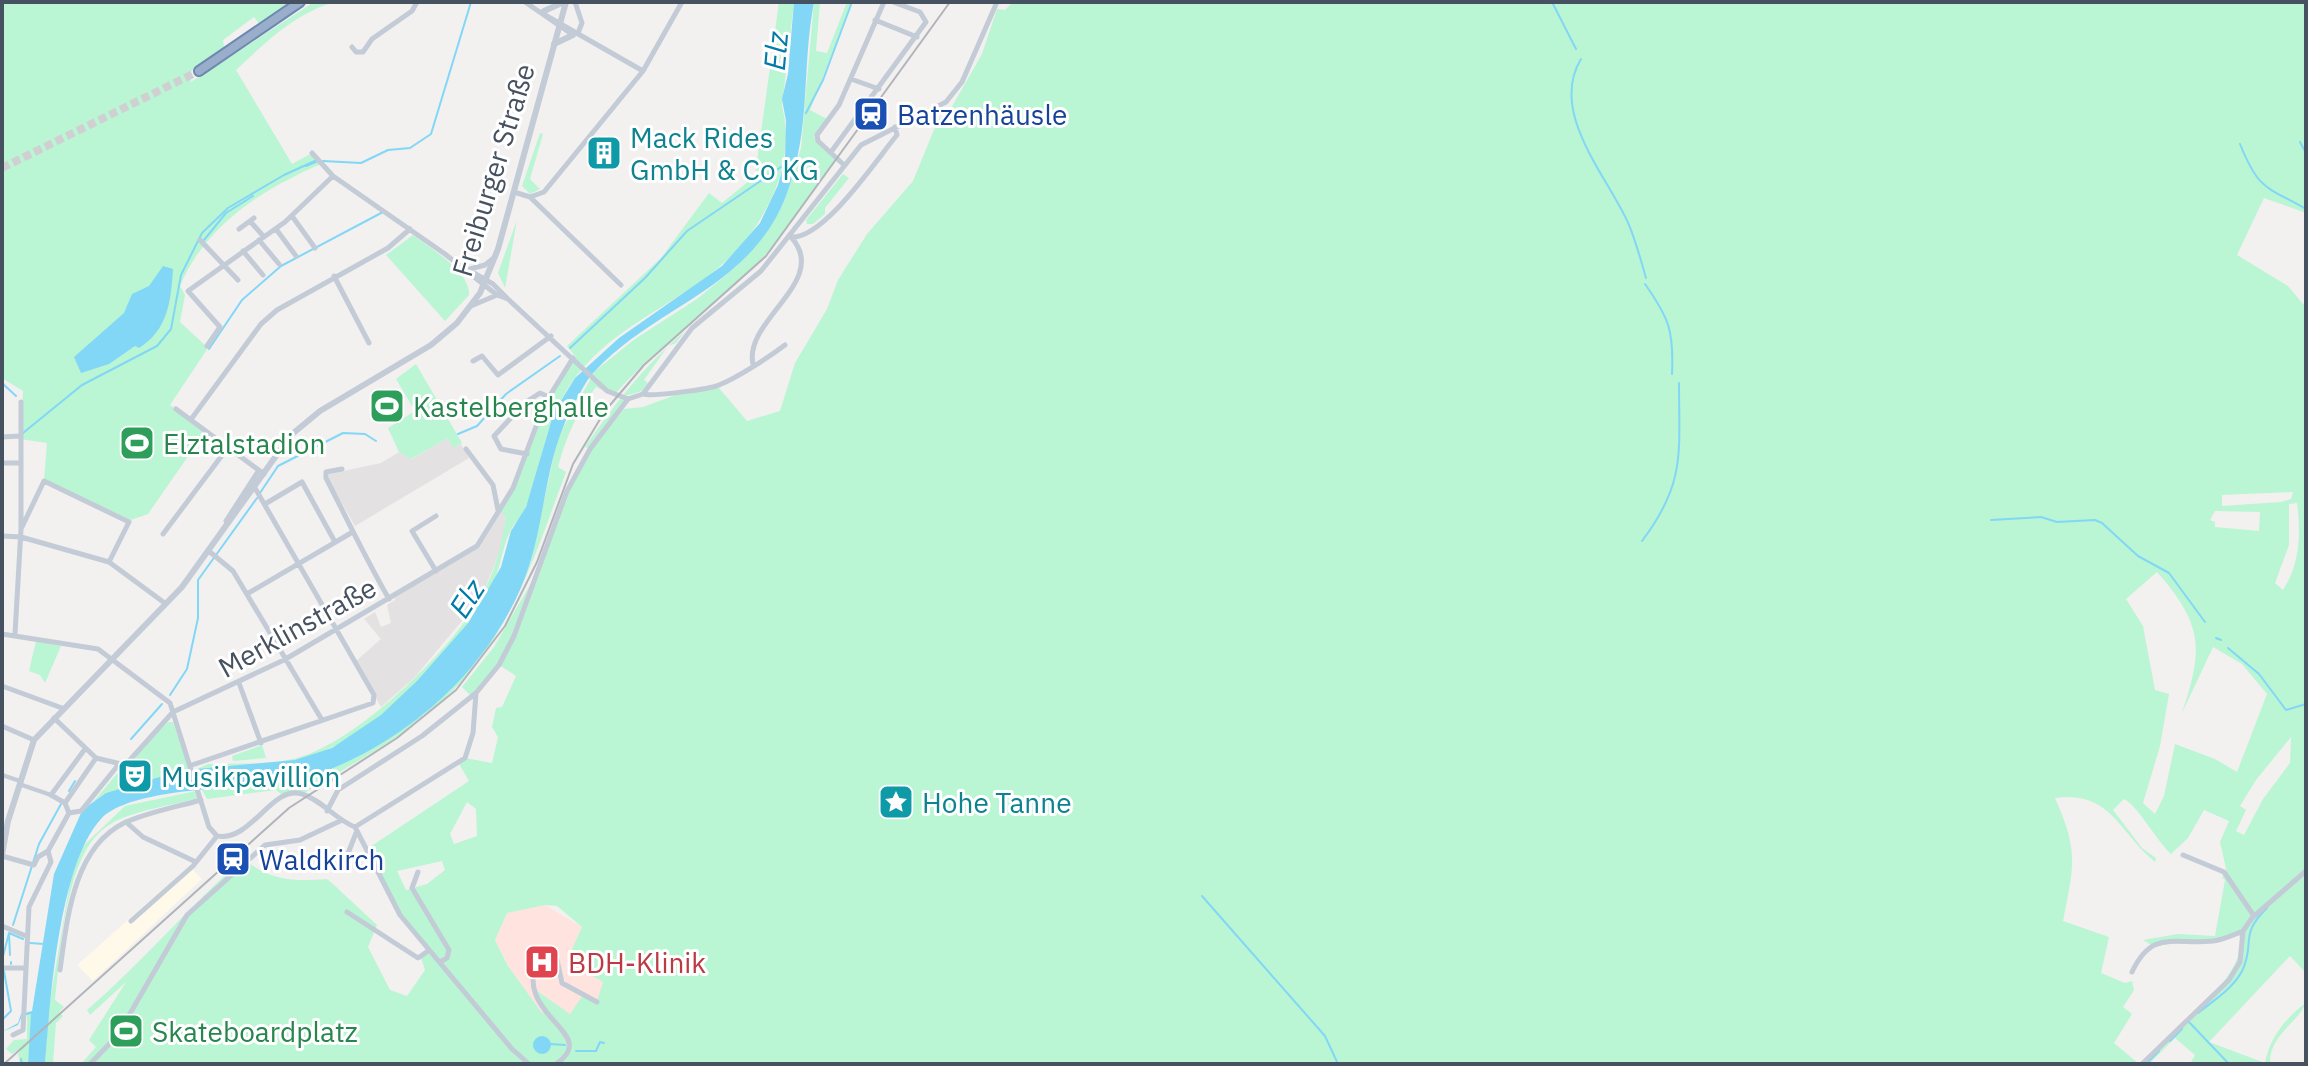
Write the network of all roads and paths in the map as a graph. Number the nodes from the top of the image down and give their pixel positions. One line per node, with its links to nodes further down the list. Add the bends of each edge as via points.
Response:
1 (300, 2): 17 (highway)
2 (417, 2): 16 (street, via 363,52)
3 (525, 2): 10 (street)
4 (565, 2): 10 (street); 12 (street, Freiburger Straße)
5 (575, 2): 13 (street, via 582,23)
6 (682, 2): 18 (street)
7 (884, 2): 11 (street)
8 (893, 2): 14 (street, via 925,17)
9 (997, 2): 21 (street, via 954,92 935,110)
10 (541, 11): 12 (street)
11 (875, 20): 14 (street); 19 (street)
12 (560, 24): 13 (street); 15 (street, Freiburger Straße)
13 (576, 34): 15 (street); 18 (street)
14 (917, 37): 20 (street)
15 (554, 44): 26 (street, Freiburger Straße)
16 (352, 47)
17 (199, 71)
18 (643, 71): 27 (street, via 546,189)
19 (851, 79): 20 (street); 22 (street, via 817,135)
20 (879, 89): 22 (street)
21 (895, 127): 24 (street, via 864,142); 32 (street, via 897,135 843,202 805,234)
22 (831, 152): 24 (street)
23 (315, 155): 25 (street)
24 (844, 165): 32 (street)
25 (333, 176): 28 (street); 31 (street)
26 (514, 192): 27 (street); 38 (street, Freiburger Straße)
27 (530, 197): 47 (street)
28 (292, 216): 30 (street); 35 (street)
29 (239, 229): 33 (street, via 252,219)
30 (276, 229): 33 (street); 37 (street)
31 (410, 229): 40 (street); 44 (street, via 388,248)
32 (790, 237): 57 (street, via 803,258 788,296 754,342); 58 (street, via 761,271 692,328)
33 (262, 238): 36 (street); 39 (street)
34 (200, 240): 41 (street)
35 (315, 248)
36 (243, 251): 41 (street); 43 (street)
37 (296, 256)
38 (496, 257): 42 (street); 46 (street, Freiburger Straße)
39 (279, 264)
40 (459, 265): 42 (street); 46 (street)
41 (227, 266): 45 (street); 54 (street, via 188,291 220,327)
42 (470, 269): 46 (street)
43 (263, 275)
44 (334, 276): 52 (street); 63 (street, via 292,298 261,324)
45 (238, 280)
46 (485, 284): 48 (street); 49 (street); 50 (street, Freiburger Straße)
47 (621, 285)
48 (497, 295): 49 (street); 50 (street)
49 (508, 299): 51 (street)
50 (471, 306): 72 (street, Freiburger Straße, via 431,345 300,426)
51 (551, 336): 55 (street); 56 (street, via 498,375 482,356)
52 (369, 343)
53 (785, 345): 57 (street)
54 (207, 346)
55 (575, 360): 59 (street, Merklinstraße); 60 (street, via 601,385)
56 (473, 361)
57 (753, 364): 58 (street, via 718,386 656,397)
58 (643, 394): 60 (street)
59 (549, 397): 68 (street, Merklinstraße); 68 (street, via 540,393 526,402 494,436 501,449)
60 (628, 399): 98 (street, via 590,449 567,491 514,636)
61 (21, 402): 64 (street)
62 (176, 409): 63 (street)
63 (192, 418): 66 (street)
64 (19, 434): 65 (street); 70 (street)
65 (2, 437)
66 (229, 446): 72 (street); 80 (street)
67 (466, 449): 75 (street, via 488,477)
68 (527, 454): 75 (street, Merklinstraße)
69 (2, 463): 70 (street)
70 (20, 463): 78 (street)
71 (342, 469): 79 (street, via 325,474 349,518)
72 (261, 472): 73 (street, Freiburger Straße); 77 (street, Freiburger Straße, via 230,514)
73 (256, 490): 74 (street); 77 (street, Freiburger Straße)
74 (263, 502): 83 (street, via 302,482); 86 (street)
75 (499, 511): 87 (street, Merklinstraße, via 477,546)
76 (436, 516): 87 (street, via 412,531)
77 (228, 526): 84 (street, Freiburger Straße)
78 (21, 529): 82 (street); 85 (street, via 45,478 129,522)
79 (351, 533): 83 (street); 89 (street)
80 (163, 534)
81 (2, 536): 82 (street)
82 (21, 537): 85 (street); 93 (street)
83 (335, 542): 86 (street)
84 (214, 555): 88 (street, via 233,571); 90 (street, Freiburger Straße)
85 (109, 562): 90 (street)
86 (298, 564): 88 (street); 91 (street)
87 (436, 571): 89 (street, Merklinstraße)
88 (247, 594): 95 (street)
89 (389, 599): 91 (street, Merklinstraße)
90 (167, 605): 94 (street, Freiburger Straße)
91 (336, 630): 95 (street, Merklinstraße); 102 (street, via 374,695 373,703)
92 (2, 634): 93 (street)
93 (15, 634): 94 (street, via 98,649)
94 (112, 657): 99 (street, Freiburger Straße); 100 (street, via 166,700)
95 (284, 660): 96 (street, Merklinstraße); 102 (street)
96 (239, 683): 100 (street, Merklinstraße); 105 (street)
97 (2, 686): 99 (street)
98 (476, 693): 115 (street, via 422,736 338,790); 120 (street, via 465,758)
99 (62, 708): 101 (street, Freiburger Straße)
100 (173, 712): 108 (street, via 129,761); 109 (street)
101 (53, 717): 104 (street, Freiburger Straße); 106 (street)
102 (322, 720): 105 (street)
103 (2, 726): 104 (street)
104 (34, 740): 111 (street)
105 (261, 743): 109 (street)
106 (84, 748): 107 (street); 112 (street)
107 (101, 757): 108 (street); 114 (street)
108 (119, 764): 116 (street, via 81,811)
109 (192, 767): 113 (street)
110 (2, 775): 111 (street)
111 (19, 783): 112 (street); 117 (street)
112 (51, 795): 114 (street)
113 (201, 799): 119 (street); 121 (street)
114 (65, 803): 116 (street)
115 (327, 811): 118 (street); 121 (street, via 303,794 285,795 232,836)
116 (69, 813): 122 (street)
117 (5, 820): 123 (street)
118 (340, 821): 120 (street); 143 (street, via 300,840 265,845 203,900 177,930 117,1036)
119 (126, 822): 125 (street, via 136,833); 139 (street, via 99,842 84,867 70,906)
120 (356, 830): 126 (street); 135 (street, via 400,915)
121 (217, 836): 125 (street)
122 (48, 851): 123 (street, via 32,865); 134 (street, via 51,862 29,907)
123 (2, 854)
124 (2183, 855): 130 (street, via 2224,872)
125 (196, 862): 131 (street)
126 (342, 869)
127 (2306, 871): 130 (street)
128 (418, 872): 136 (street, via 412,888 449,950)
129 (347, 912): 135 (street, via 418,958)
130 (2254, 916): 133 (street)
131 (131, 921)
132 (2, 926): 134 (street)
133 (2243, 931): 140 (street, via 2212,942 2150,946 2138,956); 146 (street, via 2240,962 2229,980)
134 (26, 936): 138 (street)
135 (428, 951): 136 (street)
136 (440, 962): 144 (street)
137 (2, 968): 138 (street)
138 (25, 968): 142 (street, via 23,1030)
139 (60, 970)
140 (2132, 972)
141 (597, 1002): 145 (street, via 562,983 555,951 539,956 533,992 570,1041)
142 (13, 1035)
143 (90, 1064)
144 (529, 1064)
145 (556, 1064)
146 (2142, 1064)

